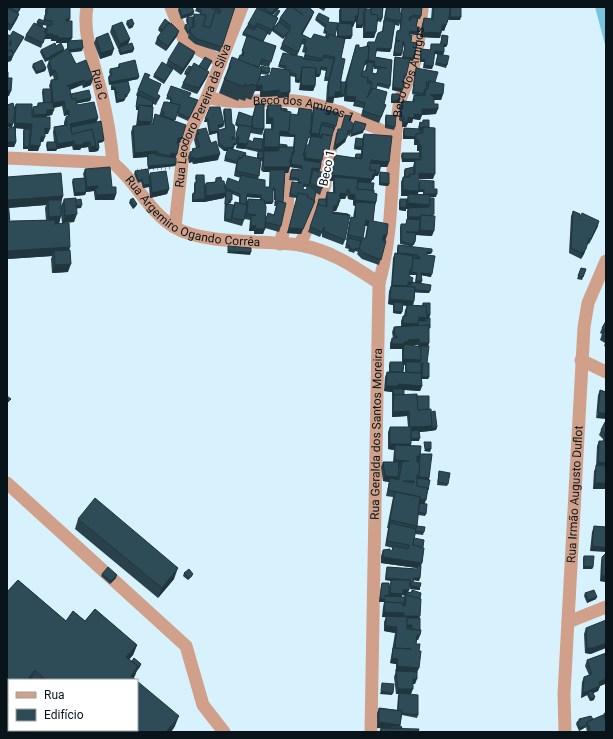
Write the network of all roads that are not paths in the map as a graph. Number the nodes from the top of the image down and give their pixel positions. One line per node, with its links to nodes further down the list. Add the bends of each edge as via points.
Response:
1 (87, 7): 10 (street, Rua C, via 88,37)
2 (172, 7): 5 (street, via 185,42)
3 (242, 7): 5 (street, Rua Leodoro Pereira da Silva)
4 (421, 7): 8 (street, Beco dos Amigos, via 413,69 400,100)
5 (220, 61): 6 (street, Rua Leodoro Pereira da Silva)
6 (207, 97): 7 (street, Beco dos Amigos 1, via 222,102 293,101); 12 (street, Rua Leodoro Pereira da Silva, via 184,144)
7 (341, 112): 8 (street, Beco dos Amigos 1); 14 (street, Beco 1, via 325,169 325,185)
8 (396, 137): 16 (street, Rua Geralda dos Santos Moreira, via 390,220 384,266)
9 (7, 158): 10 (street, Rua Argemiro Ogando Corrêa)
10 (118, 166): 12 (street, Rua Argemiro Ogando Corrêa, via 159,215)
11 (287, 175): 13 (street, via 288,214)
12 (174, 227): 13 (street, Rua Argemiro Ogando Corrêa, via 204,237)
13 (280, 244): 14 (street, Rua Argemiro Ogando Corrêa)
14 (300, 245): 16 (street, Rua Argemiro Ogando Corrêa, via 336,255)
15 (606, 261): 17 (street, Rua Irmão Augusto Duflot, via 588,303)
16 (379, 283): 23 (street, Rua Geralda dos Santos Moreira)
17 (581, 360): 18 (street); 21 (street, Rua Irmão Augusto Duflot)
18 (606, 372)
19 (7, 483): 22 (street, via 186,646 203,705)
20 (606, 607): 21 (street)
21 (568, 622): 24 (street, Rua Irmão Augusto Duflot, via 564,694)
22 (224, 732)
23 (371, 732)
24 (565, 732)

